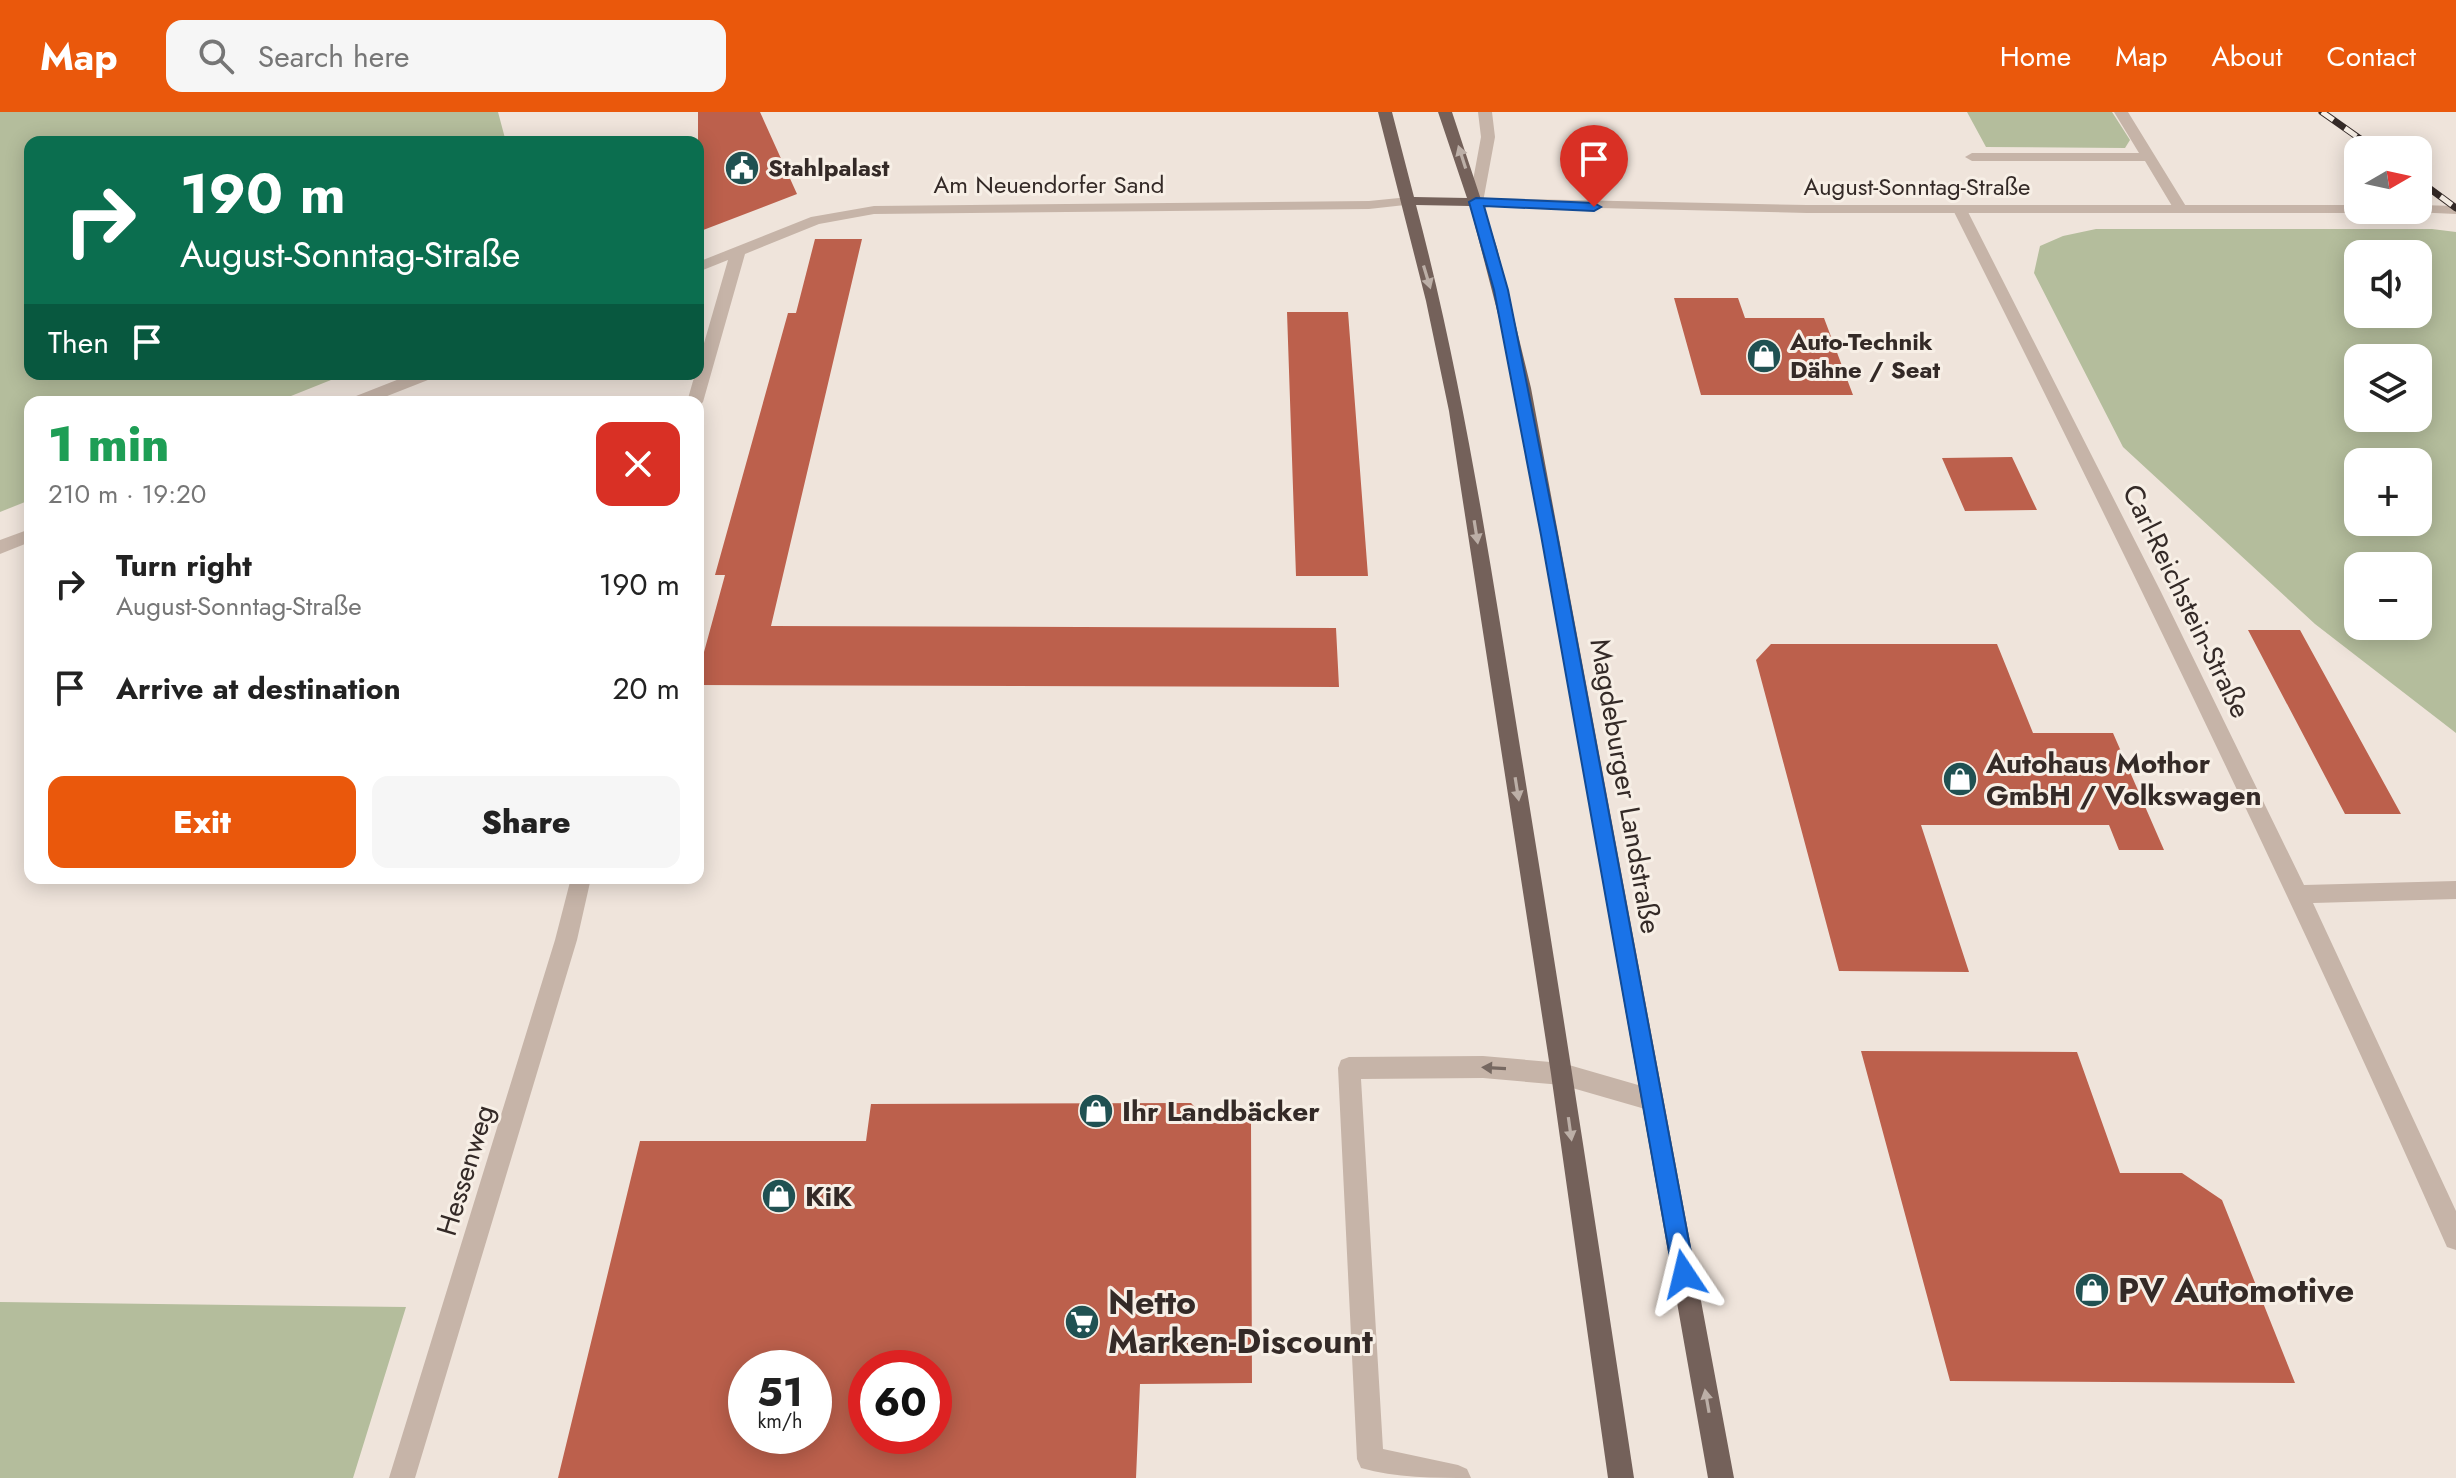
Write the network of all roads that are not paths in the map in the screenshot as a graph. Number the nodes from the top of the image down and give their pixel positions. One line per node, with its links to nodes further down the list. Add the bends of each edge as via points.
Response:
1 (1385, 112): 7 (main road)
2 (1445, 112): 8 (main road, Magdeburger Landstraße, one-way to 2)
3 (1485, 112): 8 (street, via 1488,137)
4 (2121, 112): 6 (street)
5 (1972, 157): 6 (street)
6 (2149, 157): 9 (street)
7 (1409, 201): 8 (main road); 14 (street, Am Neuendorfer Sand, via 874,210 816,220); 24 (main road, one-way to 24, via 1457,411)
8 (1476, 202): 12 (street, August-Sonntag-Straße); 25 (main road, Magdeburger Landstraße, via 1504,305)
9 (2180, 208): 10 (street, August-Sonntag-Straße); 12 (street, August-Sonntag-Straße)
10 (2344, 209)
11 (2432, 209): 13 (street)
12 (1960, 210): 23 (street, Carl-Reichstein-Straße)
13 (2456, 210)
14 (738, 251): 15 (street, Am Neuendorfer Sand); 16 (street)
15 (704, 265)
16 (704, 370)
17 (412, 380): 18 (street)
18 (372, 396)
19 (24, 537): 20 (street)
20 (0, 547)
21 (580, 884): 27 (street, Hessenweg)
22 (2456, 890): 23 (street)
23 (2298, 894): 26 (street, Carl-Reichstein-Straße)
24 (1562, 1074): 25 (street); 28 (street, one-way to 28, via 1483,1067 1349,1068 1370,1459); 29 (main road, one-way to 29)
25 (1652, 1100): 30 (main road, Magdeburger Landstraße, one-way to 25)
26 (2456, 1238)
27 (402, 1478)
28 (1458, 1478)
29 (1621, 1478)
30 (1721, 1478)

